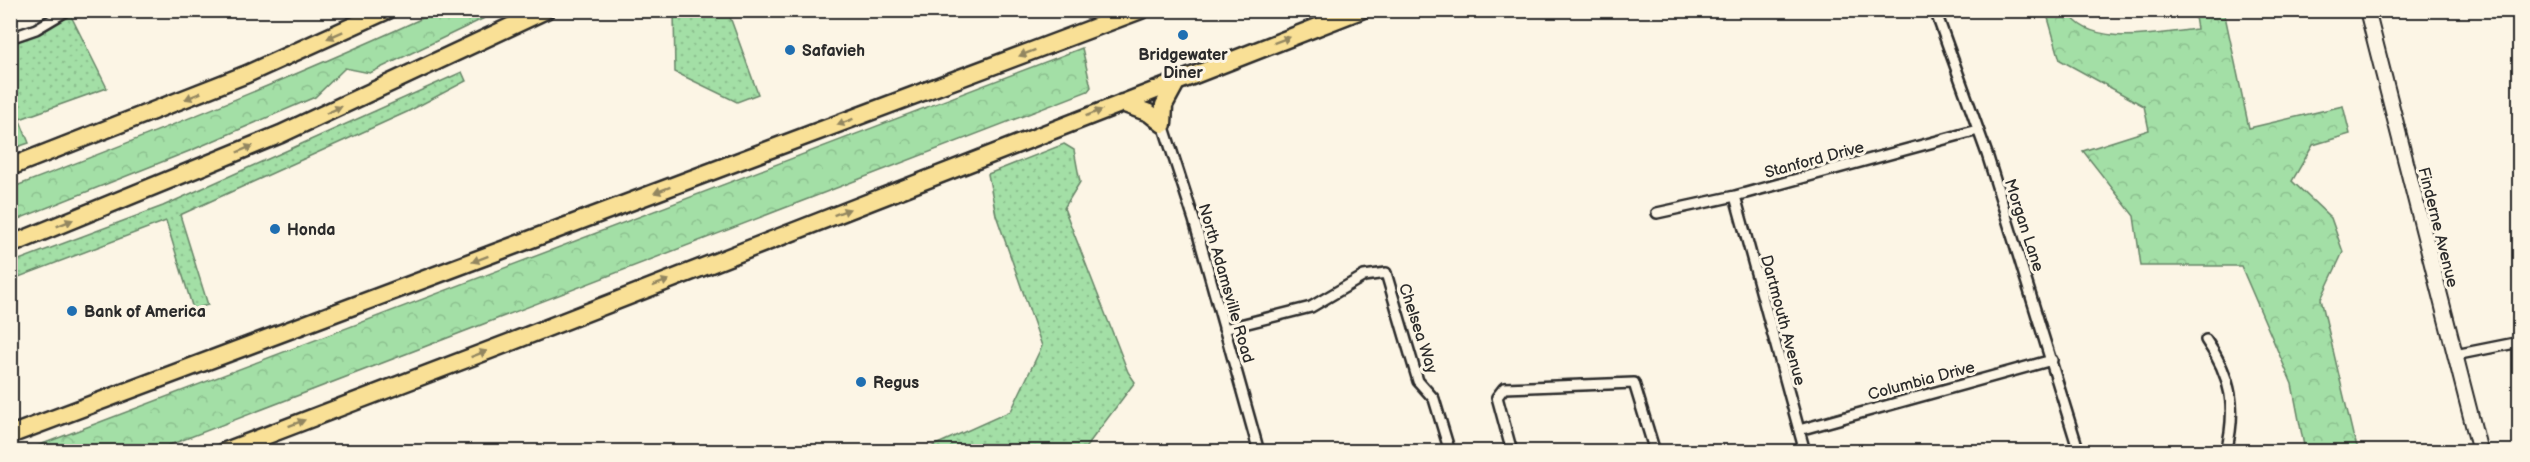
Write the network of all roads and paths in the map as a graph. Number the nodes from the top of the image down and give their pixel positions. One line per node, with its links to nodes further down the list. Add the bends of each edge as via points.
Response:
1 (68, 10): 9 (street, via 36,29)
2 (388, 10): 15 (highway, one-way to 15, via 237,78)
3 (546, 10): 18 (highway, one-way to 3, via 281,134)
4 (1111, 10): 10 (highway)
5 (1141, 10): 10 (highway)
6 (1361, 10): 11 (highway, one-way to 6)
7 (1935, 10): 14 (street, Morgan Lane)
8 (2367, 10): 22 (main road, Finderne Avenue)
9 (10, 38)
10 (1050, 45): 25 (highway, one-way to 25)
11 (1177, 81): 12 (highway); 13 (highway, via 1164,105)
12 (1122, 103): 13 (highway, via 1149,113); 26 (highway, one-way to 12)
13 (1163, 124): 19 (street, North Adamsville Road)
14 (1978, 130): 16 (street, Stanford Drive); 23 (street, Morgan Lane)
15 (10, 167)
16 (1735, 196): 17 (street, Stanford Drive); 24 (street, Dartmouth Avenue)
17 (1657, 213)
18 (10, 245)
19 (1224, 329): 27 (street, North Adamsville Road); 28 (street, Chelsea Way, via 1311,306 1364,276 1386,273 1418,381 1434,399)
20 (2206, 340): 33 (street, via 2225,375 2232,401)
21 (2520, 342): 22 (street)
22 (2455, 355): 34 (main road, Finderne Avenue)
23 (2052, 360): 24 (street, Columbia Drive); 32 (street, Morgan Lane)
24 (1799, 430): 31 (street, Dartmouth Avenue)
25 (10, 435)
26 (223, 452)
27 (1260, 452)
28 (1450, 452)
29 (1512, 452): 30 (street, via 1497,398 1504,388 1634,383)
30 (1654, 452)
31 (1805, 452)
32 (2079, 452)
33 (2226, 452)
34 (2480, 452)

